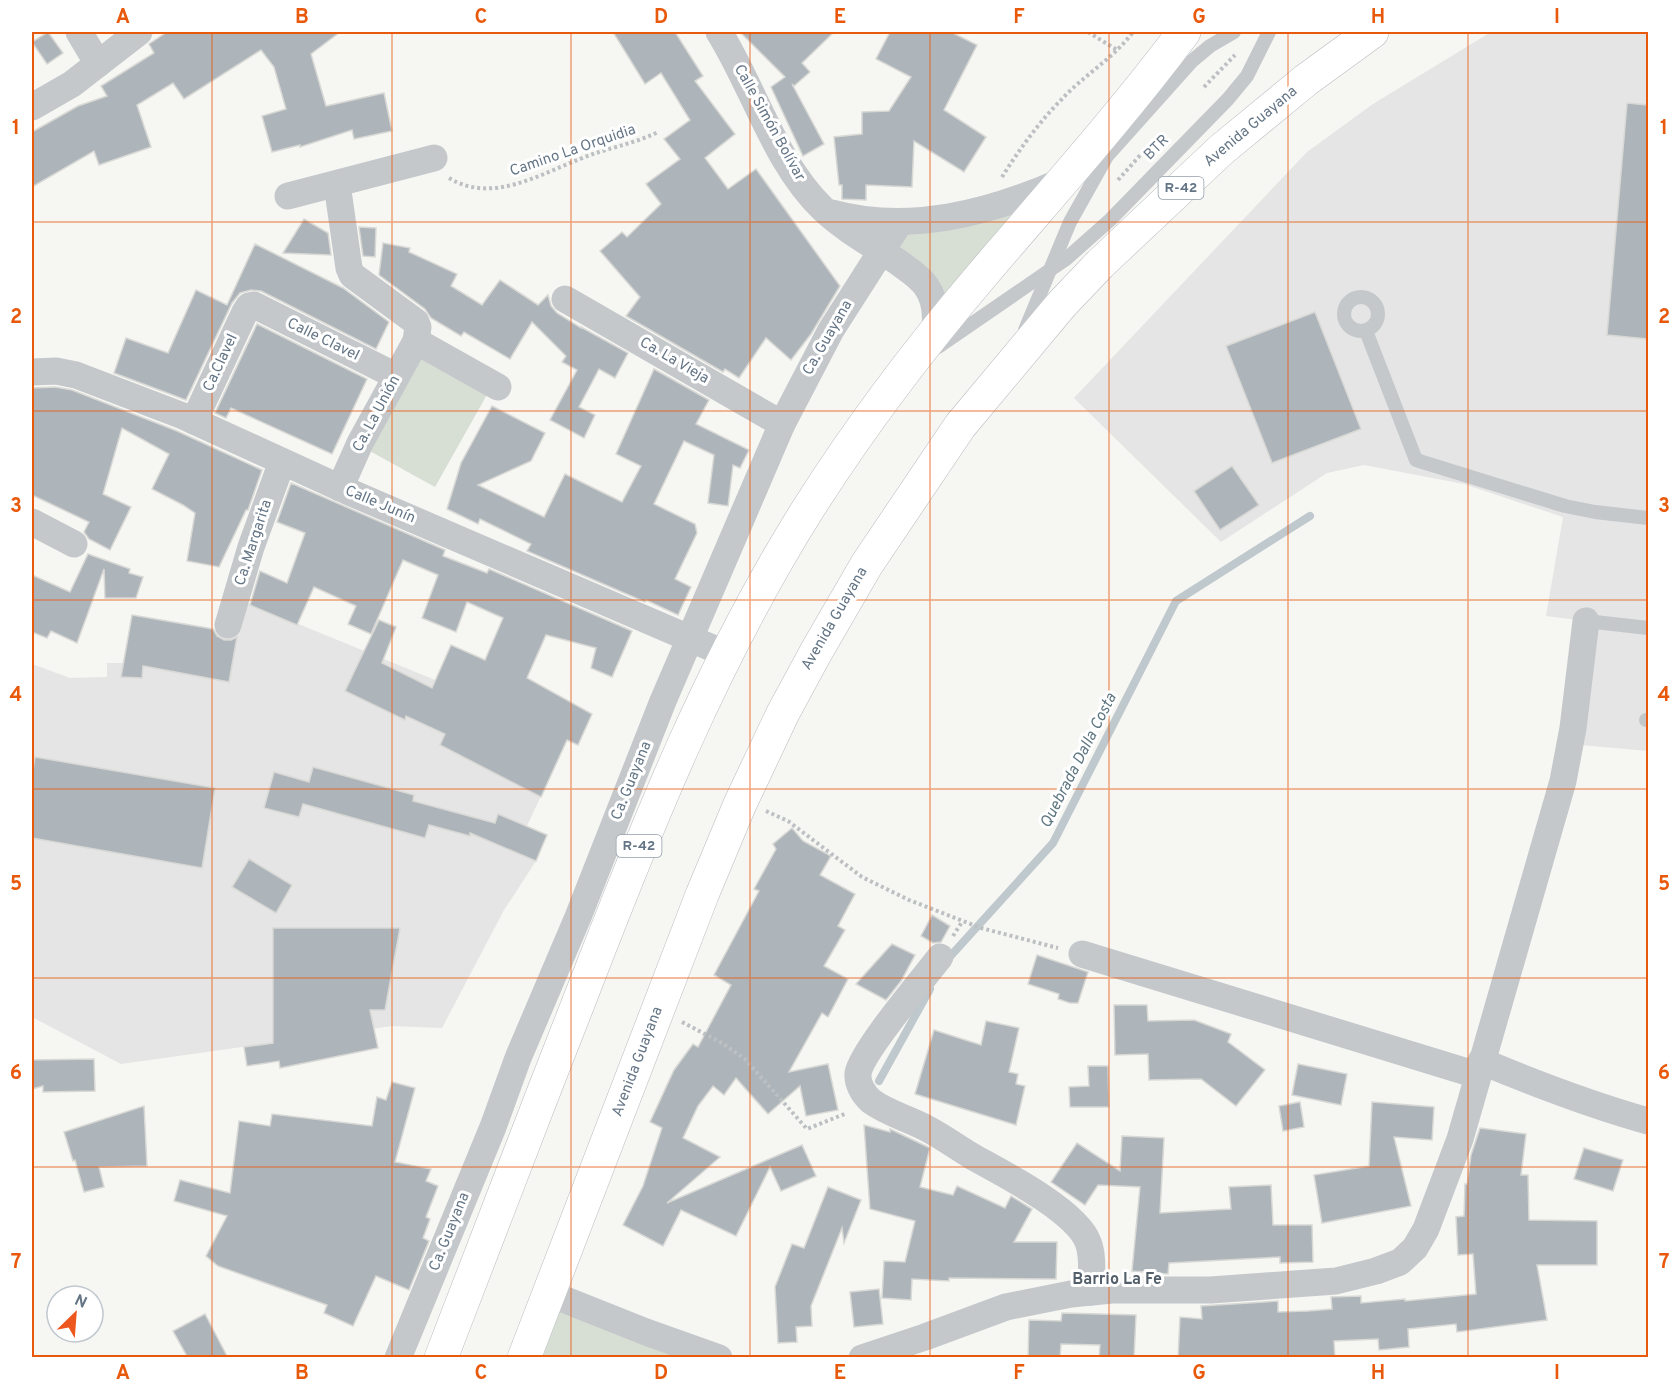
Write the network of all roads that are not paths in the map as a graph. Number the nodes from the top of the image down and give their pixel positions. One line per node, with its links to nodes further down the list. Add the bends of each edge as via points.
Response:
1 (79, 32): 8 (street)
2 (140, 32): 8 (street)
3 (720, 32): 14 (street, Calle Simón Bolívar, via 782,152)
4 (1184, 32): 11 (main road, R-42)
5 (1234, 32): 17 (lane, via 1192,61 1107,156)
6 (1269, 32): 17 (lane, BTR, via 1247,76 1228,99 1110,220)
7 (1372, 32): 23 (main road, Avenida Guayana / R-42, via 1221,150 1100,264)
8 (98, 64): 9 (street)
9 (32, 107)
10 (434, 158): 12 (street)
11 (1064, 180): 15 (street, via 1027,197 951,217); 21 (main road, R-42)
12 (337, 184): 13 (street); 22 (street, via 352,274 416,322)
13 (288, 196)
14 (825, 211): 15 (street, via 851,218); 16 (street, Calle Simón Bolívar)
15 (900, 222): 16 (street, Ca. Guayana)
16 (882, 251): 21 (street, Calle Simón Bolívar, via 925,285 935,310); 29 (street, Ca. Guayana, via 831,330)
17 (1049, 271): 23 (lane); 24 (lane, BTR)
18 (566, 299): 29 (street, Ca. La Vieja)
19 (249, 306): 26 (street, Calle Clavel, via 254,305); 28 (street, Ca.Clavel)
20 (1366, 331): 32 (lane, via 1416,460 1565,506)
21 (934, 334): 24 (main road, R-42)
22 (416, 341): 26 (street, Ca. La Unión); 27 (street)
23 (1011, 366): 45 (main road, Avenida Guayana / R-42, via 960,426 867,564 783,713 740,804)
24 (906, 369): 39 (main road, R-42, via 809,508)
25 (32, 372): 28 (street, Calle Junín, via 57,370 76,375)
26 (396, 376): 31 (street, Ca. La Unión)
27 (498, 387)
28 (194, 421): 30 (street, Calle Junín)
29 (782, 424): 38 (street, Ca. Guayana)
30 (282, 462): 31 (street, Calle Junín); 36 (street, Ca. Margarita)
31 (340, 488): 38 (street, Calle Junín)
32 (1648, 518)
33 (32, 522): 34 (street)
34 (74, 544)
35 (1587, 621): 37 (lane); 42 (street, via 1563,781)
36 (228, 625)
37 (1648, 628)
38 (690, 638): 39 (street, Calle Junín); 46 (street, Ca. Guayana)
39 (726, 654): 47 (main road, R-42, via 634,858)
40 (1082, 954): 42 (street)
41 (940, 957): 44 (street, via 867,1054 858,1073 860,1087 870,1100 886,1110 955,1144 1024,1186 1079,1228 1088,1242)
42 (1479, 1068): 43 (street); 44 (street, via 1460,1138 1435,1207 1415,1248 1400,1262 1336,1281 1211,1290)
43 (1648, 1121)
44 (1091, 1292): 50 (street, via 1006,1307)
45 (548, 1293): 48 (main road, Avenida Guayana / R-42); 49 (street)
46 (398, 1358)
47 (441, 1358)
48 (524, 1358)
49 (719, 1358)
50 (862, 1358)

